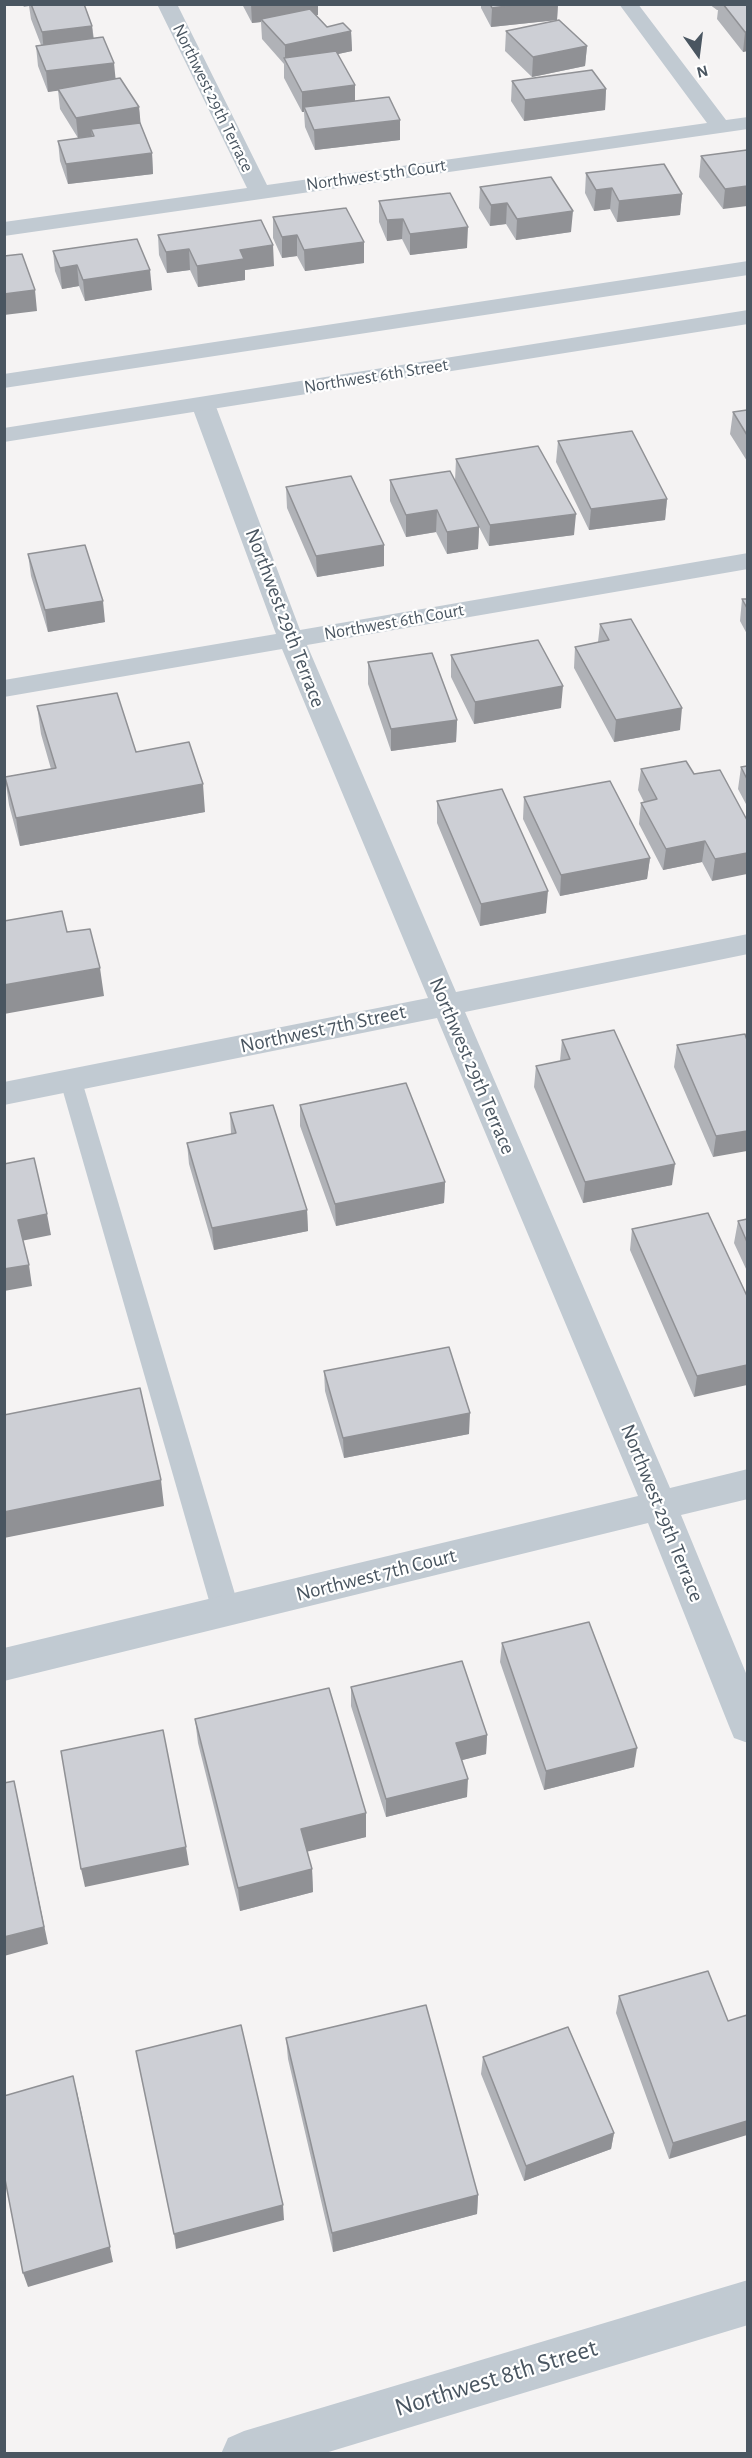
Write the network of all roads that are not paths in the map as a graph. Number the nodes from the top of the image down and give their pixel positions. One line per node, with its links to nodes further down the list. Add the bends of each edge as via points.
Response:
1 (167, 4): 5 (street, Northwest 29th Terrace)
2 (628, 4): 4 (street)
3 (747, 123): 4 (street, Northwest 5th Court)
4 (720, 126): 5 (street, Northwest 5th Court)
5 (259, 191): 6 (street, Northwest 5th Court)
6 (4, 229)
7 (747, 268): 9 (street)
8 (747, 317): 10 (street, Northwest 6th Street)
9 (4, 381)
10 (203, 404): 11 (street, Northwest 6th Street); 13 (street, Northwest 29th Terrace)
11 (4, 435)
12 (747, 561): 13 (street, Northwest 6th Court)
13 (291, 640): 14 (street, Northwest 6th Court); 16 (street, Northwest 29th Terrace)
14 (4, 689)
15 (747, 944): 16 (street, Northwest 7th Street)
16 (445, 1004): 17 (street, Northwest 7th Street); 20 (street, Northwest 29th Terrace)
17 (71, 1081): 18 (street, Northwest 7th Street); 21 (lane)
18 (4, 1094)
19 (747, 1484): 20 (street, Northwest 7th Court)
20 (660, 1505): 21 (street, Northwest 7th Court); 23 (street, Northwest 29th Terrace)
21 (226, 1611): 22 (street, Northwest 7th Court)
22 (4, 1665)
23 (747, 1726)
24 (747, 2302): 25 (street, Northwest 8th Street)
25 (244, 2454)

